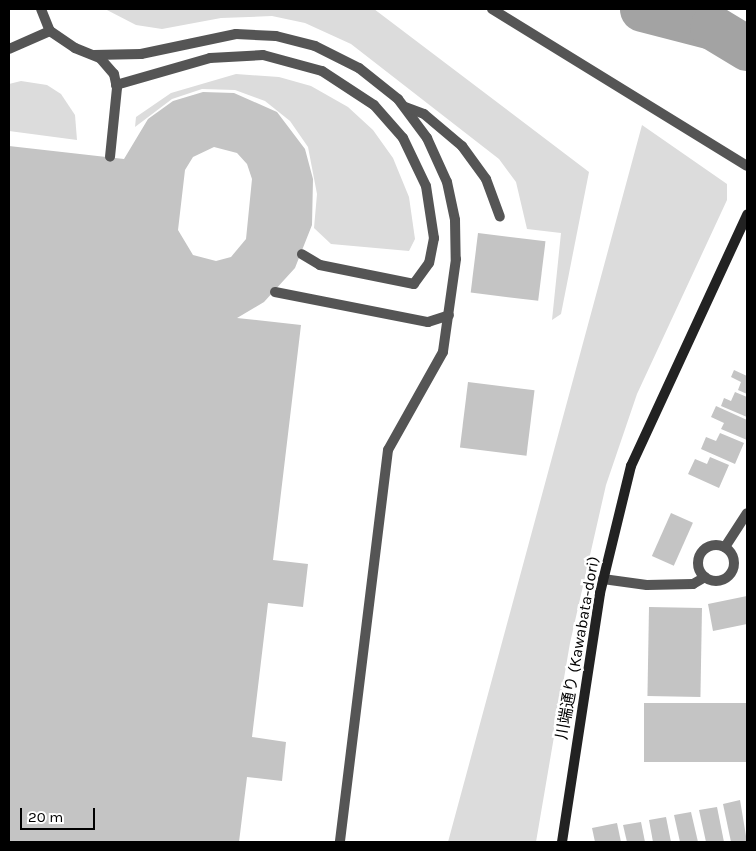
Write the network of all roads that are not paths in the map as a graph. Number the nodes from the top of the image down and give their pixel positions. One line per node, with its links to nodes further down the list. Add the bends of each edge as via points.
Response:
1 (40, 9): 3 (street)
2 (492, 9): 9 (street)
3 (50, 31): 4 (street); 5 (street)
4 (9, 49)
5 (94, 55): 6 (street, via 111,68); 7 (street, via 141,54 216,36 276,36 315,46 351,62)
6 (116, 85): 8 (street); 12 (street, via 210,58 262,55 322,71 374,105 403,138 426,186 434,238 429,263 414,284 320,265)
7 (404, 106): 11 (street, via 424,114 462,146 486,179); 14 (street, via 436,155 454,211 456,268)
8 (110, 158)
9 (747, 166)
10 (747, 215): 18 (street, 川端通り (Kawabata-dori), via 631,466)
11 (500, 217)
12 (302, 254)
13 (275, 292): 14 (street, via 428,322)
14 (449, 314): 19 (street, via 436,369 388,450)
15 (747, 513): 16 (street)
16 (725, 547): 17 (street, via 707,547 699,556 698,568); 17 (street, via 733,556 731,573 722,580)
17 (705, 578): 18 (street, via 694,584 646,586)
18 (603, 579): 20 (street, 川端通り (Kawabata-dori))
19 (340, 842)
20 (562, 842)

